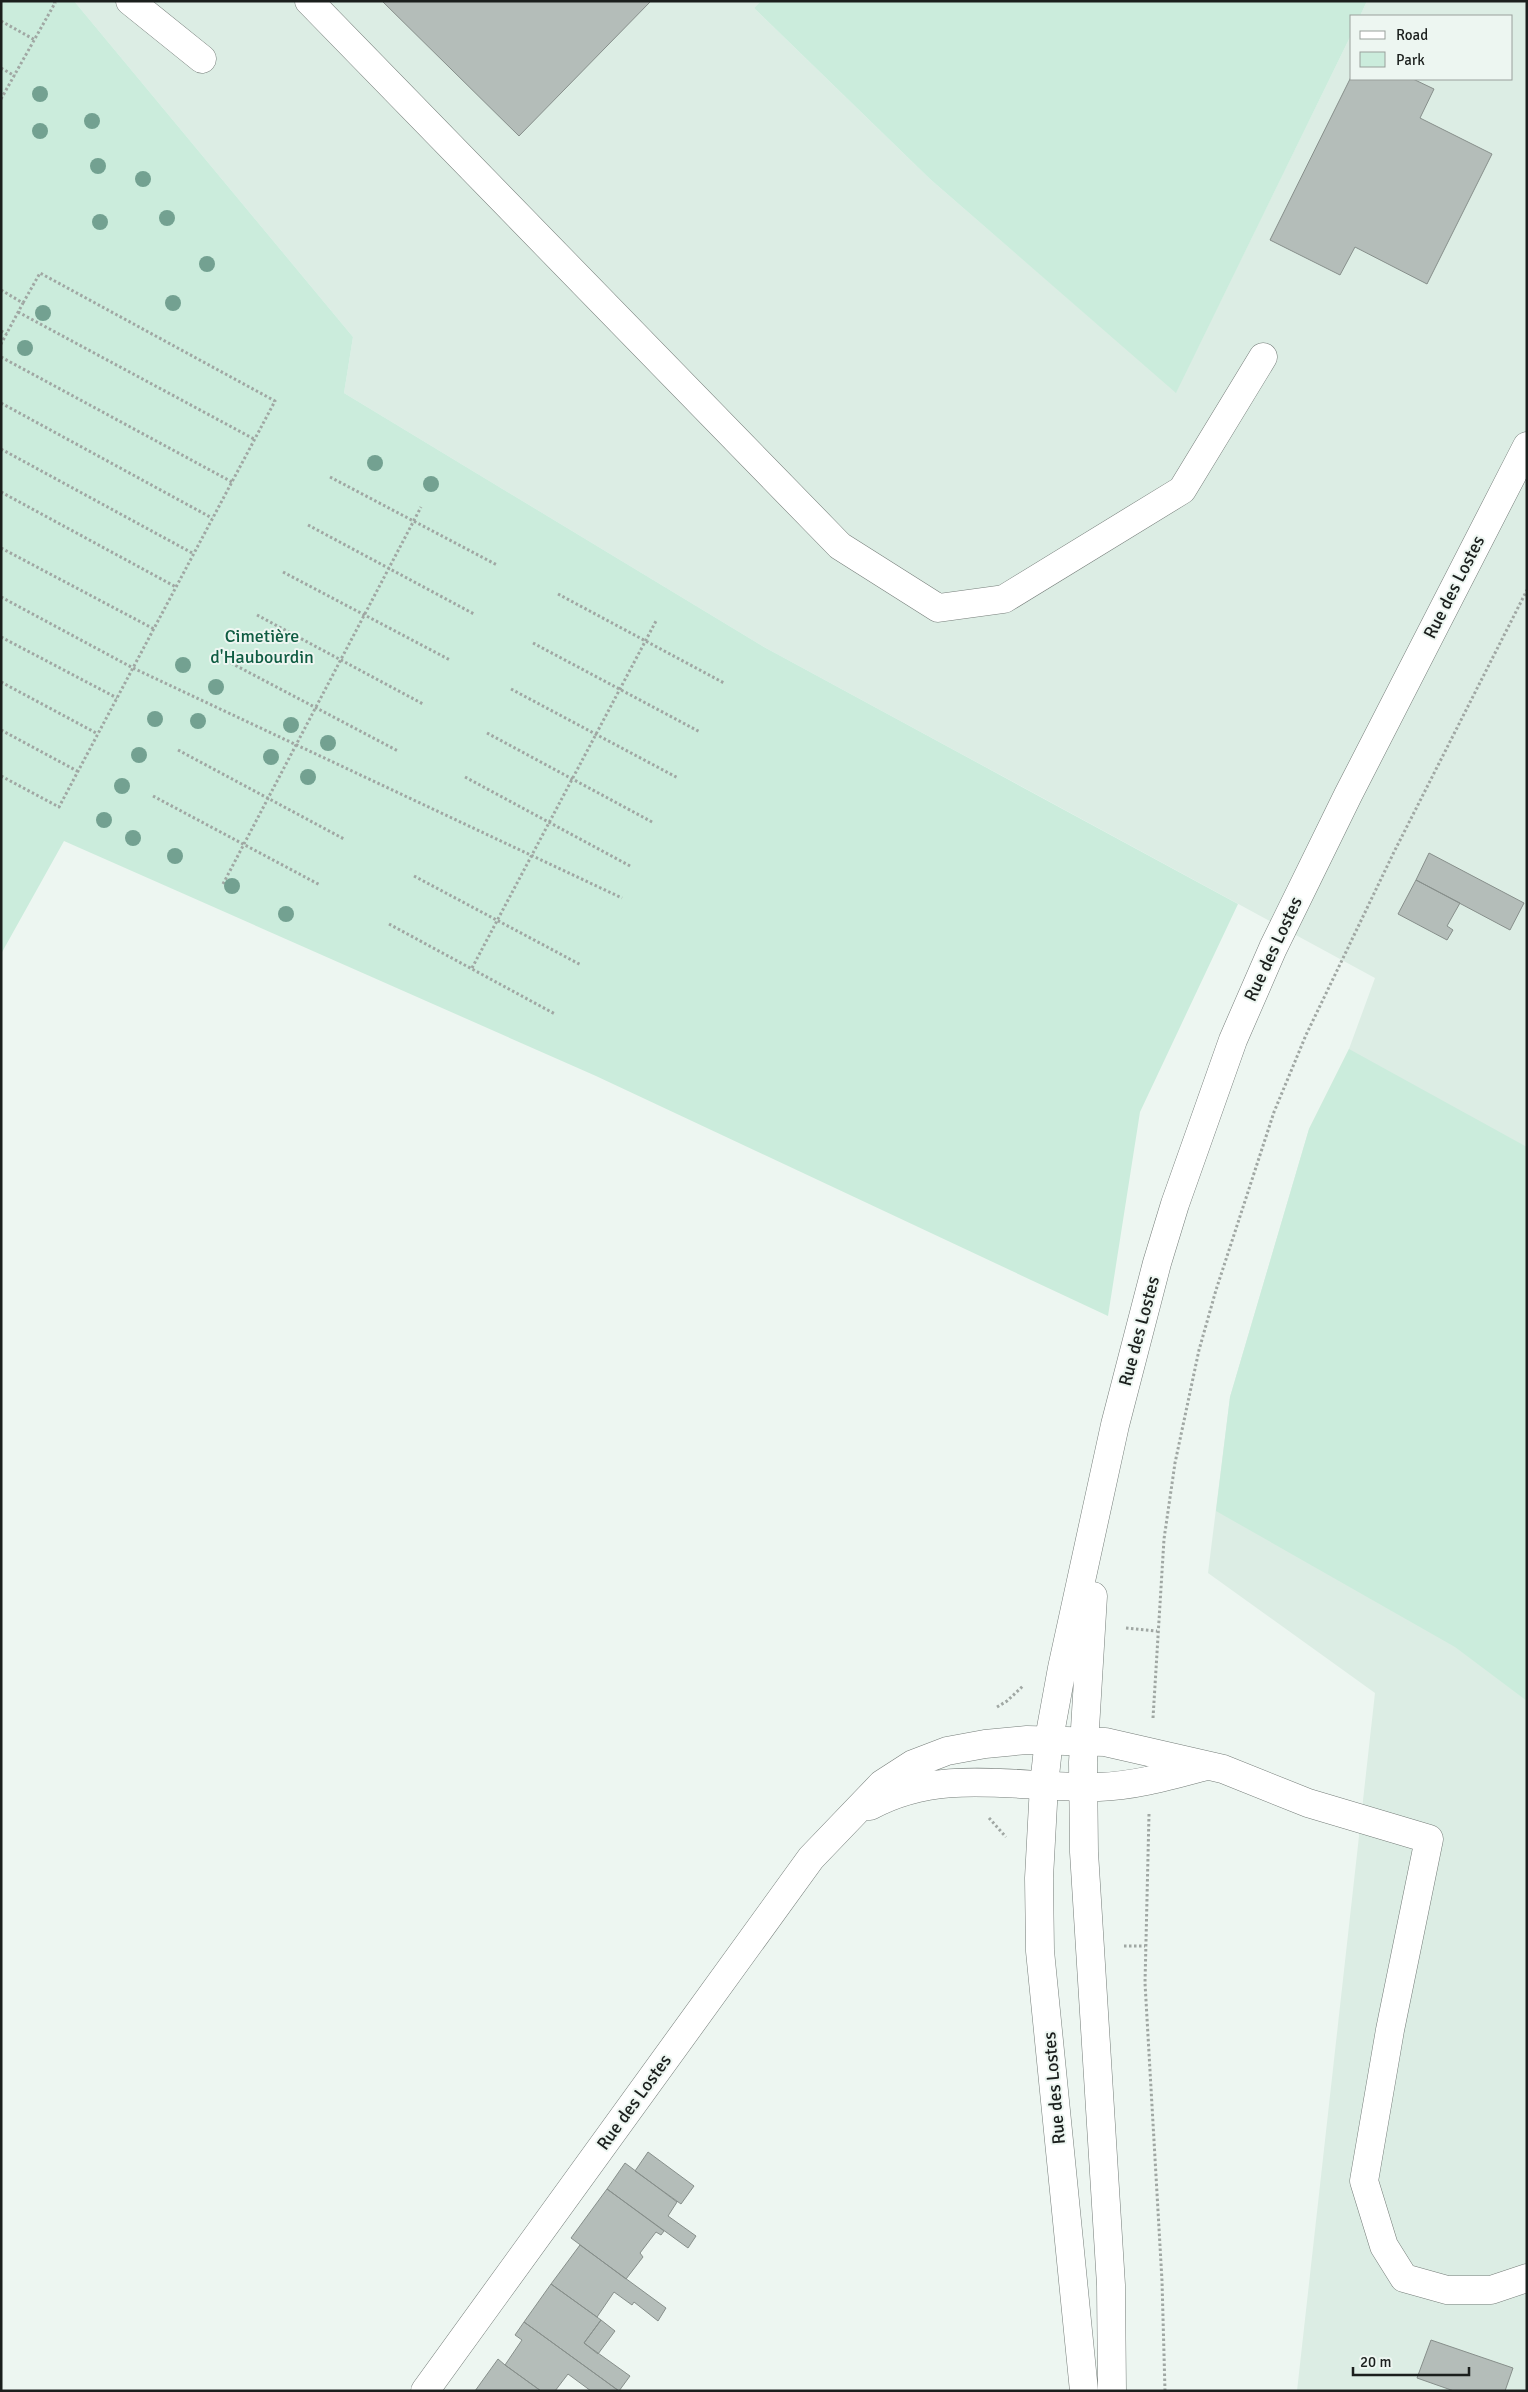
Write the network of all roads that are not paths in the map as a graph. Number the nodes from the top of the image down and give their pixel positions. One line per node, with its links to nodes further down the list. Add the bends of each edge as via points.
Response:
1 (130, 1): 3 (main road)
2 (309, 1): 4 (main road, via 840,546 938,608 1004,599 1182,490)
3 (202, 59)
4 (1263, 356)
5 (1527, 446): 6 (main road, Rue des Lostes, via 1294,901 1249,1000 1194,1144 1159,1254)
6 (1103, 1485): 7 (main road, Rue des Lostes); 8 (main road, Rue des Lostes, via 1090,1624)
7 (1049, 1739): 8 (main road, Rue des Lostes); 10 (main road, Rue des Lostes); 12 (main road, Rue des Lostes, via 986,1744 913,1764 882,1784)
8 (1084, 1740): 9 (main road); 11 (main road, Rue des Lostes)
9 (1207, 1766): 11 (main road, via 1116,1786); 13 (main road, via 1236,1772 1316,1806 1429,1839 1390,2030 1364,2181 1384,2246 1404,2278 1447,2290 1491,2290)
10 (1044, 1785): 11 (main road, Rue des Lostes); 12 (main road, Rue des Lostes, via 982,1781 937,1783 907,1790); 15 (main road, Rue des Lostes, via 1038,1911 1040,1951)
11 (1083, 1787): 16 (main road, Rue des Lostes, via 1084,1852 1110,2285)
12 (849, 1818): 14 (main road, Rue des Lostes, via 788,1890)
13 (1527, 2278)
14 (425, 2391)
15 (1084, 2391)
16 (1112, 2391)

